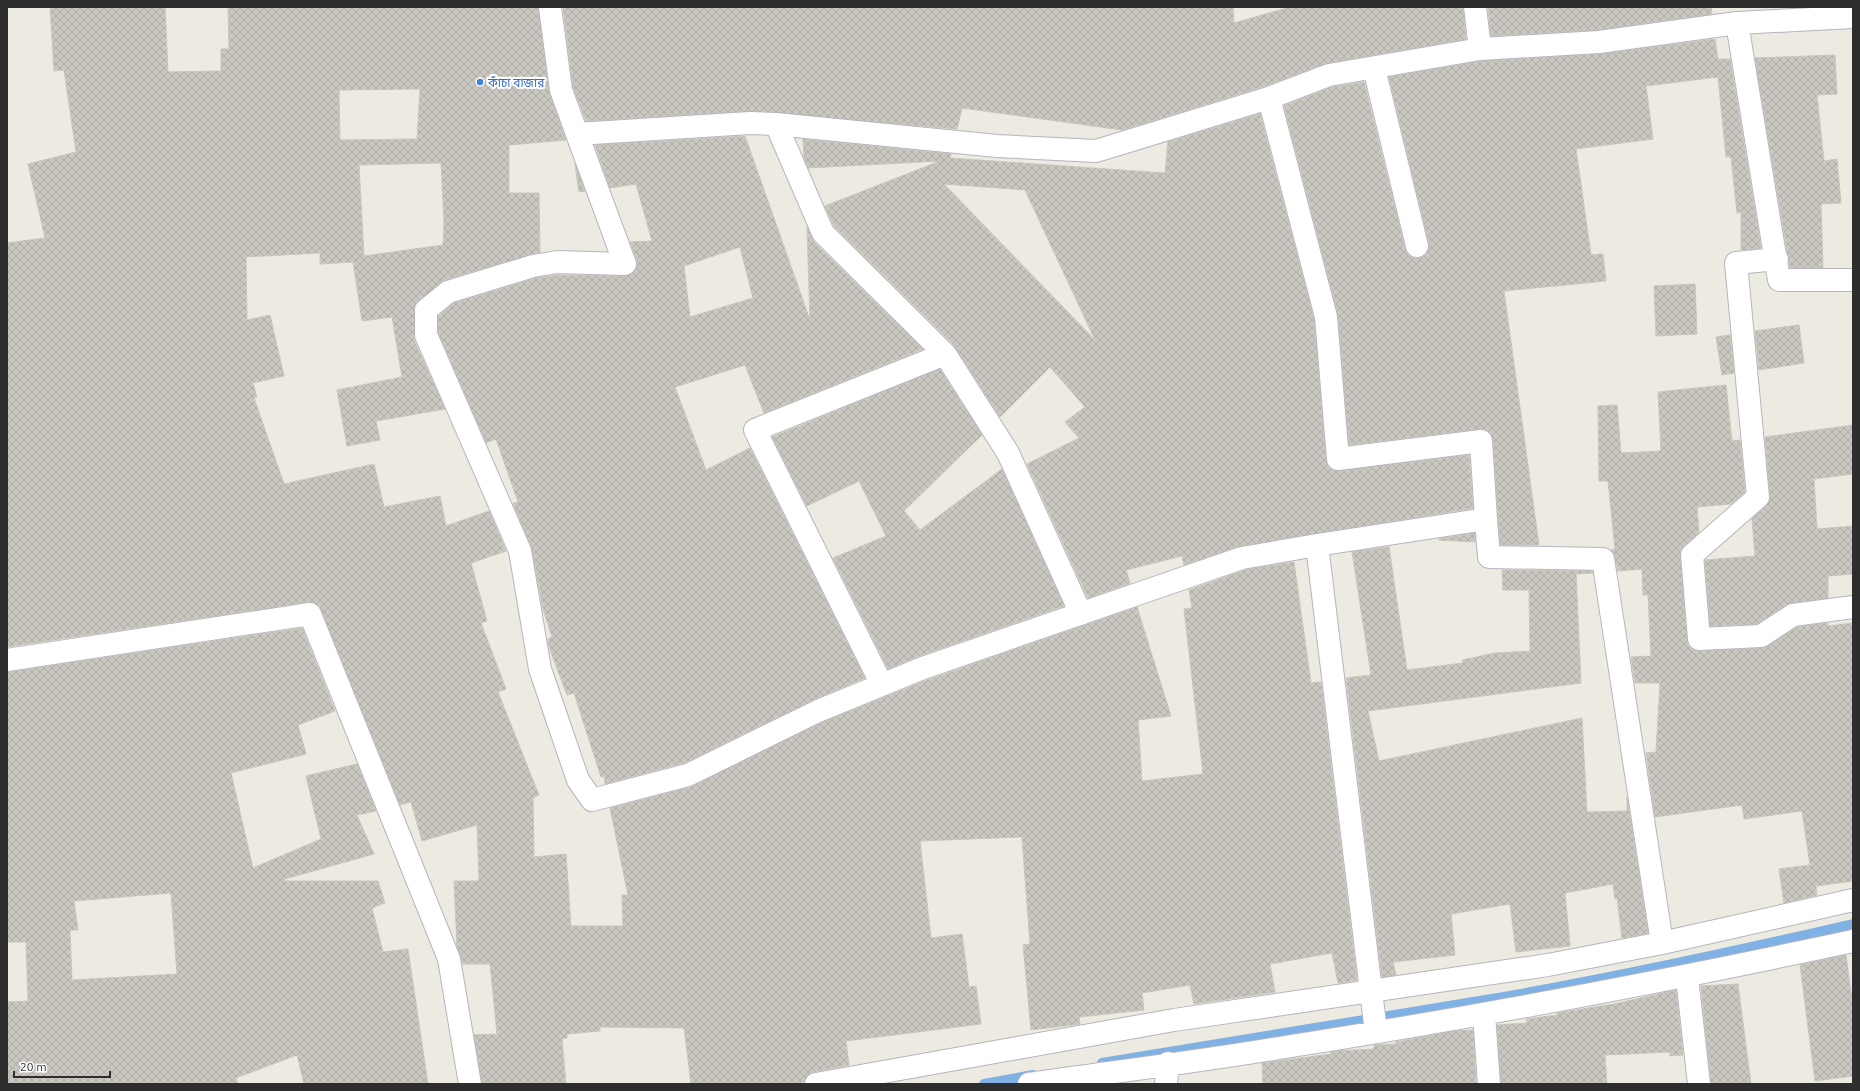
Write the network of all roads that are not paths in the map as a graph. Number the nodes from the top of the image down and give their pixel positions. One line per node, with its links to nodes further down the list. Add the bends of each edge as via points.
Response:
1 (550, 7): 9 (street, via 561,90)
2 (1475, 7): 5 (street)
3 (1853, 17): 4 (street)
4 (1738, 23): 5 (street, via 1600,42); 11 (street)
5 (1480, 49): 6 (street)
6 (1374, 68): 7 (street, via 1329,75); 10 (street)
7 (1269, 98): 8 (street, via 1096,152 997,146); 14 (street, via 1326,317 1338,459 1481,441)
8 (776, 124): 9 (street, via 750,123); 13 (street, via 823,233)
9 (577, 134): 19 (street, via 625,264 557,262 533,266 448,292 426,310 426,336 520,551 540,669 578,780 592,800 688,775 818,711)
10 (1418, 246)
11 (1777, 259): 12 (street, via 1779,280); 16 (street, via 1736,263 1758,497 1692,555 1699,639 1762,636 1793,615)
12 (1853, 280)
13 (945, 354): 17 (street, via 1008,453); 19 (street, via 755,430)
14 (1486, 520): 15 (street); 22 (street, via 1489,557 1603,559)
15 (1317, 545): 17 (street, via 1242,558); 24 (street)
16 (1853, 607)
17 (1081, 614): 19 (street, via 923,668)
18 (7, 660): 28 (street, via 310,614 449,959)
19 (882, 685)
20 (1853, 900): 22 (street)
21 (1853, 941): 23 (street)
22 (1662, 943): 24 (street, via 1548,965)
23 (1687, 977): 25 (street); 32 (street)
24 (1372, 991): 26 (street); 29 (street, via 1174,1020)
25 (1484, 1014): 26 (street); 31 (street)
26 (1376, 1032): 27 (street, via 1278,1049)
27 (1167, 1074): 30 (street)
28 (470, 1084)
29 (816, 1084)
30 (1029, 1084)
31 (1489, 1084)
32 (1699, 1084)

